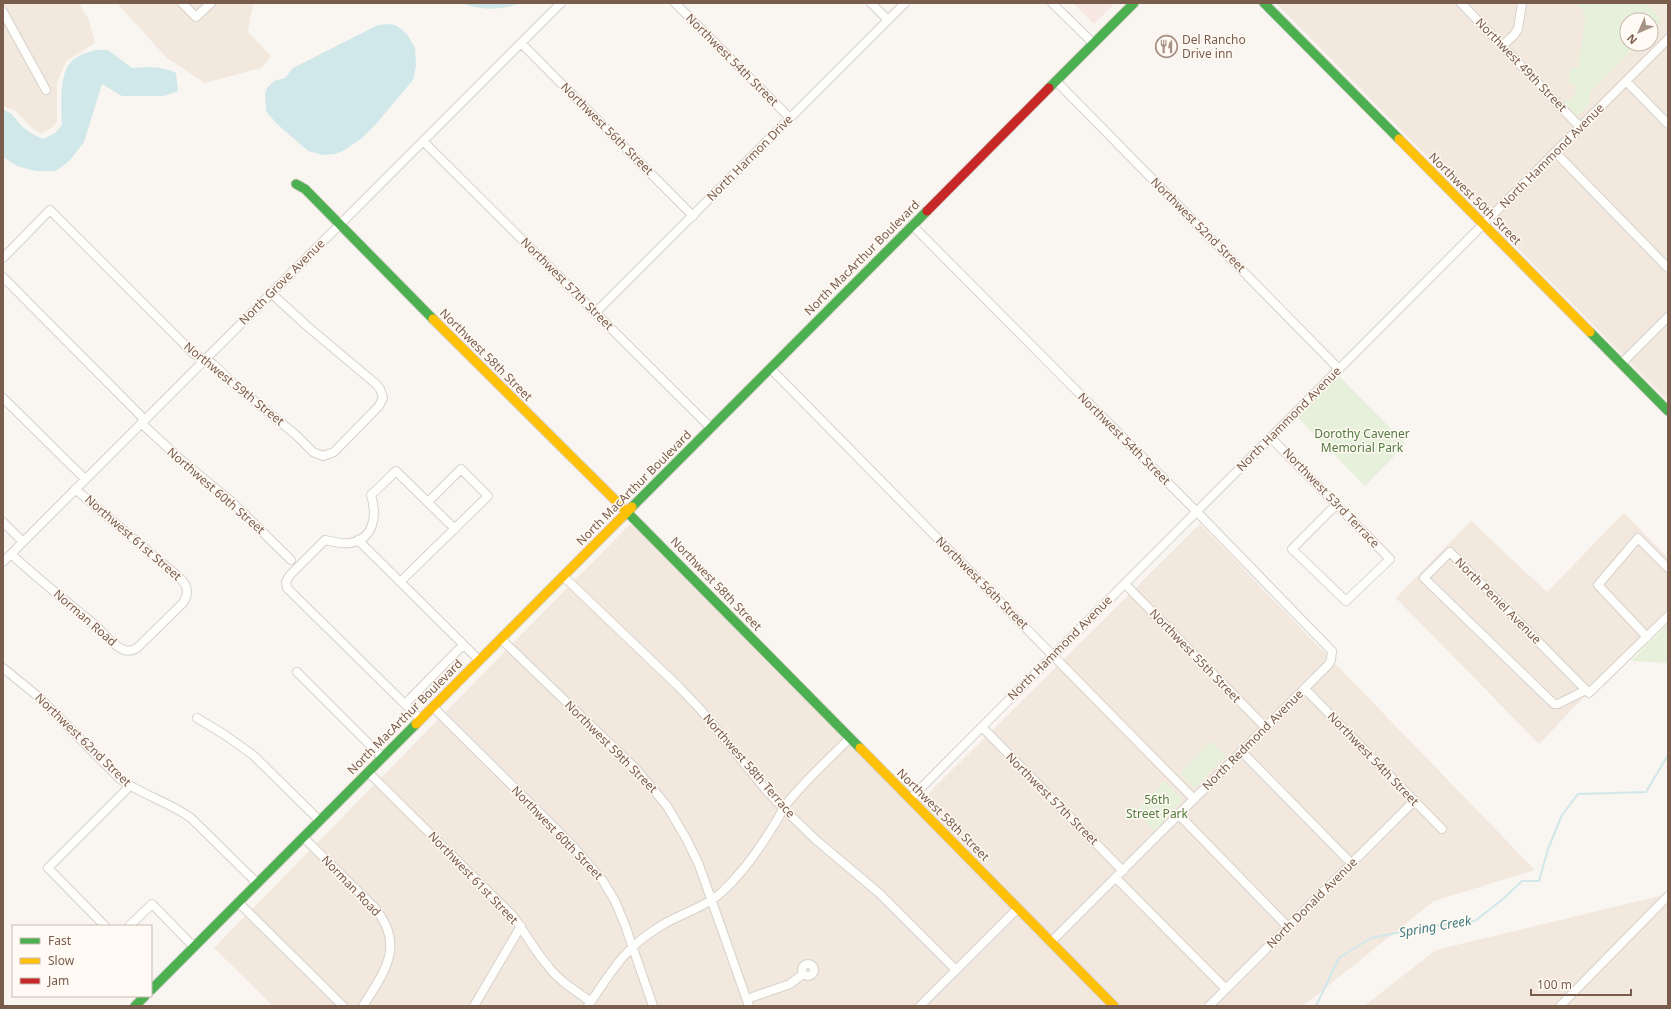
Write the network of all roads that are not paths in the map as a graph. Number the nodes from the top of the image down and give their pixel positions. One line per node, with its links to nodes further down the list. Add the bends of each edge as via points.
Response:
1 (182, 3): 2 (street, via 196,18)
2 (211, 3)
3 (561, 3): 15 (street, North Grove Avenue)
4 (675, 3): 21 (street, Northwest 54th Street)
5 (871, 3): 13 (street)
6 (905, 3): 13 (street, North Harmon Drive)
7 (1052, 3): 16 (street)
8 (1134, 3): 16 (main road, North MacArthur Boulevard)
9 (1264, 3): 28 (main road, Northwest 50th Street)
10 (1461, 3): 17 (street, Northwest 49th Street)
11 (1522, 3): 17 (street, via 1518,29)
12 (3, 12): 20 (street)
13 (888, 20): 21 (street, North Harmon Drive)
14 (1668, 39): 19 (street, North Hammond Avenue)
15 (521, 43): 24 (street, North Grove Avenue); 27 (street, Northwest 56th Street)
16 (1093, 44): 18 (main road, North MacArthur Boulevard)
17 (1502, 46): 23 (street, Northwest 49th Street)
18 (1056, 81): 30 (main road, North MacArthur Boulevard); 40 (street, Northwest 52nd Street)
19 (1626, 81): 22 (street); 23 (street, North Hammond Avenue)
20 (46, 90)
21 (790, 118): 27 (street, North Harmon Drive)
22 (1668, 124)
23 (1580, 127): 25 (street, North Hammond Avenue)
24 (423, 141): 29 (street, North Grove Avenue); 35 (street, Northwest 57th Street)
25 (1555, 152): 28 (street, North Hammond Avenue); 32 (street)
26 (296, 184): 29 (main road, Northwest 58th Street, via 305,189)
27 (693, 216): 35 (street, North Harmon Drive)
28 (1483, 224): 38 (main road, Northwest 50th Street); 40 (street, North Hammond Avenue)
29 (339, 225): 34 (street, North Grove Avenue); 50 (main road, Northwest 58th Street)
30 (912, 225): 39 (main road, North MacArthur Boulevard); 51 (street, Northwest 54th Street)
31 (3, 258): 37 (street, Northwest 59th Street, via 50,210 194,354)
32 (1668, 268)
33 (3, 277): 43 (street, Northwest 60th Street)
34 (271, 293): 37 (street, North Grove Avenue); 37 (street, Northwest 59th Street, via 372,380 380,390 382,402 356,430 334,452 318,455 212,364)
35 (595, 313): 44 (street, Northwest 57th Street)
36 (1668, 316): 38 (street)
37 (204, 360): 43 (street, North Grove Avenue)
38 (1621, 364): 42 (main road, Northwest 50th Street)
39 (770, 368): 44 (main road, North MacArthur Boulevard); 68 (street, Northwest 56th Street)
40 (1339, 369): 45 (street, North Hammond Avenue)
41 (3, 398): 46 (street, Northwest 61st Street)
42 (1668, 411)
43 (143, 421): 46 (street, North Grove Avenue); 57 (street, Northwest 60th Street, via 180,459 232,501)
44 (711, 428): 50 (main road, North MacArthur Boulevard)
45 (1271, 438): 49 (street, Northwest 53rd Terrace); 51 (street, North Hammond Avenue)
46 (85, 479): 47 (street, North Grove Avenue)
47 (76, 489): 55 (street, North Grove Avenue); 64 (street, Northwest 61st Street, via 186,584 187,596)
48 (428, 502): 53 (street); 53 (street, via 461,468 488,496); 54 (street, via 396,471 371,495 375,513 373,522 366,534)
49 (1337, 504): 49 (street, Northwest 53rd Terrace, via 1292,549 1346,601 1390,559)
50 (627, 512): 60 (main road, North MacArthur Boulevard); 81 (main road, Northwest 58th Street)
51 (1197, 512): 62 (street, North Hammond Avenue); 69 (street, Northwest 54th Street, via 1329,647)
52 (3, 522): 55 (street)
53 (454, 529): 61 (street)
54 (358, 540): 61 (street); 75 (street, via 349,543 325,540 290,575 286,582 287,588)
55 (23, 542): 56 (street, North Grove Avenue)
56 (11, 554): 58 (street, North Grove Avenue); 64 (street, Norman Road, via 120,649 132,651)
57 (291, 560)
58 (3, 562)
59 (1668, 568): 65 (street, via 1638,538 1598,585)
60 (563, 576): 66 (main road, North MacArthur Boulevard); 89 (street, Northwest 58th Terrace, via 701,710)
61 (400, 582): 67 (street)
62 (1125, 584): 68 (street, North Hammond Avenue); 80 (street, Northwest 55th Street)
63 (1668, 616): 65 (street)
64 (160, 626)
65 (1647, 637): 74 (street, via 1588,693)
66 (501, 638): 70 (main road, North MacArthur Boulevard); 99 (street, Northwest 59th Street, via 636,769 655,791 671,811 687,840)
67 (464, 645): 70 (street); 75 (street)
68 (1053, 655): 79 (street, North Hammond Avenue); 87 (street, Northwest 56th Street)
69 (1332, 656): 73 (street, North Redmond Avenue, via 1329,664)
70 (479, 660): 76 (main road, North MacArthur Boulevard)
71 (3, 668): 85 (street, Northwest 62nd Street, via 40,698)
72 (297, 672): 83 (street)
73 (1305, 689): 80 (street, North Redmond Avenue); 88 (street, Northwest 54th Street)
74 (1586, 690): 74 (street, North Peniel Avenue, via 1450,552 1424,578 1554,704)
75 (404, 704): 78 (street)
76 (432, 707): 78 (main road, North MacArthur Boulevard); 107 (street, Northwest 60th Street, via 588,862 615,901)
77 (197, 718): 91 (street, via 253,755)
78 (420, 719): 83 (main road, North MacArthur Boulevard)
79 (982, 727): 86 (street, North Hammond Avenue); 95 (street, Northwest 57th Street)
80 (1266, 728): 82 (street, North Redmond Avenue)
81 (850, 738): 86 (main road, Northwest 58th Street); 89 (street)
82 (1242, 752): 87 (street, North Redmond Avenue); 94 (street)
83 (382, 757): 84 (main road, North MacArthur Boulevard)
84 (368, 772): 91 (main road, North MacArthur Boulevard); 104 (street, Northwest 61st Street)
85 (130, 786): 97 (street, Northwest 62nd Street, via 191,818); 102 (street, via 48,868)
86 (910, 799): 101 (main road, Northwest 58th Street)
87 (1194, 799): 90 (street, North Redmond Avenue)
88 (1414, 801): 92 (street, Northwest 54th Street); 94 (street, North Donald Avenue)
89 (783, 808): 99 (street, via 748,863); 109 (street, Northwest 58th Terrace, via 816,840 879,893)
90 (1179, 815): 95 (street, North Redmond Avenue); 105 (street)
91 (319, 820): 93 (main road, North MacArthur Boulevard)
92 (1442, 829)
93 (303, 837): 97 (main road, North MacArthur Boulevard); 118 (street, Norman Road, via 374,907 390,936 390,958)
94 (1351, 863): 105 (street, North Donald Avenue)
95 (1123, 871): 96 (street, North Redmond Avenue)
96 (1116, 878): 106 (street, North Redmond Avenue); 112 (street)
97 (257, 883): 100 (main road, North MacArthur Boulevard)
98 (1668, 896): 124 (street)
99 (712, 900): 107 (street, via 664,924); 114 (street, Northwest 59th Street)
100 (238, 902): 108 (main road, North MacArthur Boulevard); 117 (street)
101 (1018, 908): 106 (main road, Northwest 58th Street); 109 (street)
102 (104, 925)
103 (130, 925): 108 (street, via 152,904)
104 (521, 926): 115 (street, Northwest 61st Street, via 559,979); 119 (street)
105 (1288, 927): 112 (street, North Donald Avenue)
106 (1051, 942): 122 (main road, Northwest 58th Street)
107 (633, 946): 115 (street, via 618,962); 120 (street, Northwest 60th Street)
108 (194, 947): 111 (main road, North MacArthur Boulevard)
109 (956, 970): 121 (street)
110 (803, 974): 114 (street, via 790,984)
111 (152, 989)
112 (1226, 989): 123 (street, North Donald Avenue)
113 (144, 997): 116 (main road)
114 (748, 1003)
115 (590, 1004)
116 (135, 1006)
117 (343, 1006)
118 (363, 1006)
119 (474, 1006)
120 (653, 1006)
121 (920, 1006)
122 (1114, 1006)
123 (1209, 1006)
124 (1560, 1006)

